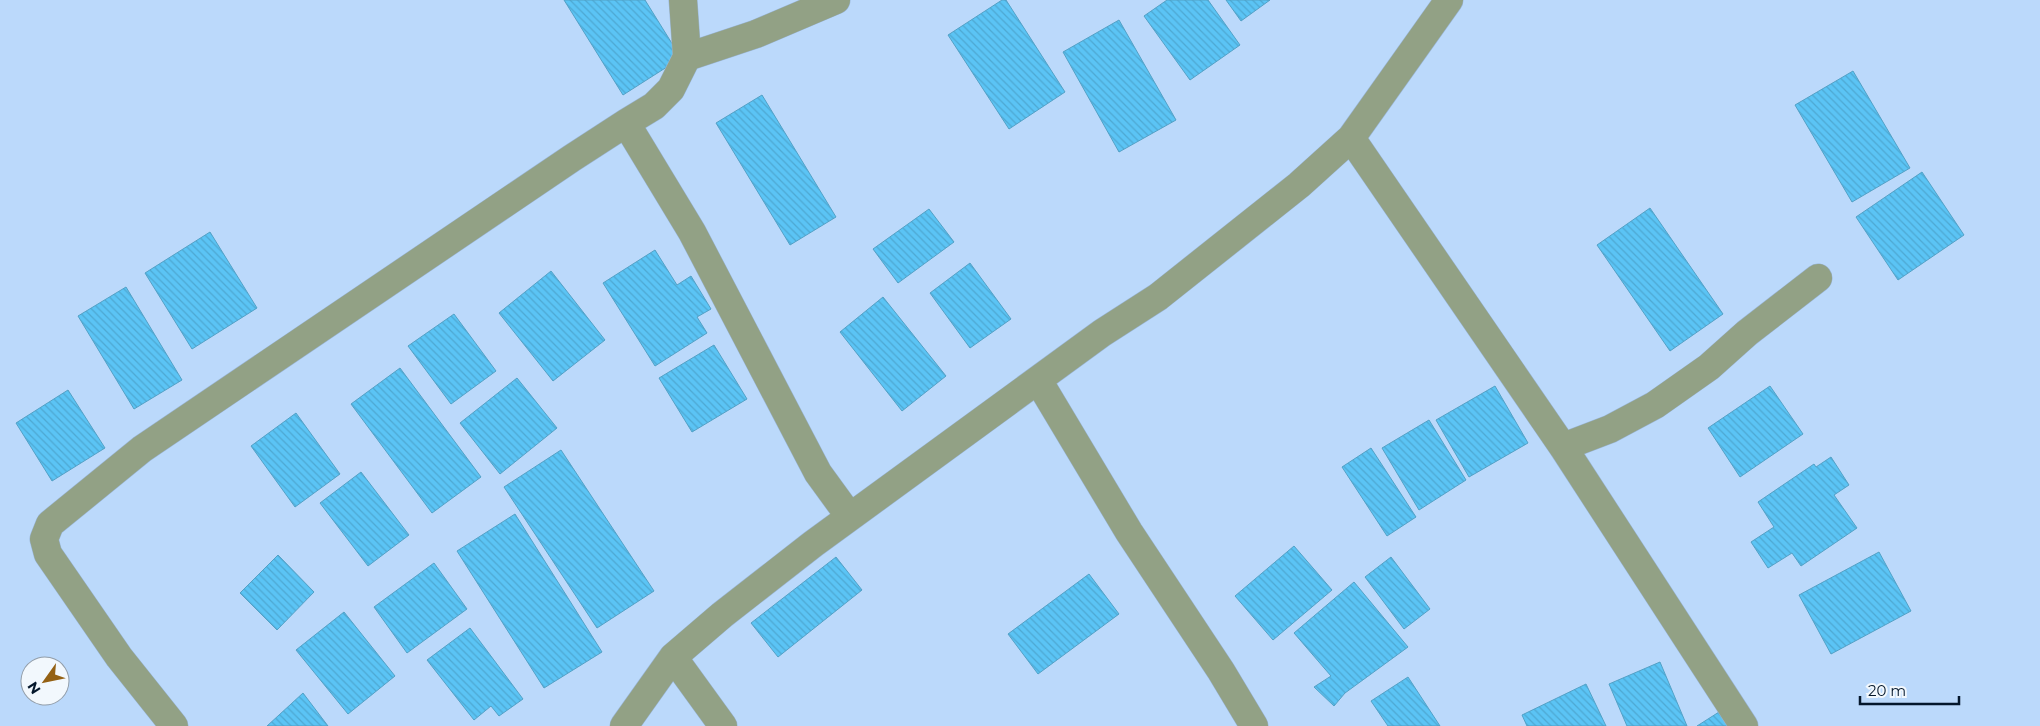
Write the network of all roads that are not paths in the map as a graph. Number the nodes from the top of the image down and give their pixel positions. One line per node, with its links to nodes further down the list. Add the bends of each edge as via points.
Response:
1 (683, 0): 4 (street)
2 (836, 0): 4 (street, via 756,34)
3 (1449, 0): 6 (street)
4 (687, 57): 5 (street, via 672,89 654,106)
5 (626, 123): 10 (street, via 692,232 818,473); 12 (street, via 142,449 50,524 44,539 48,554 119,658)
6 (1351, 138): 8 (street, via 1299,185 1158,297); 9 (street)
7 (1818, 278): 9 (street, via 1709,367 1655,405 1610,429)
8 (1038, 380): 10 (street); 15 (street, via 1129,532 1222,671)
9 (1563, 447): 16 (street)
10 (850, 517): 11 (street, via 722,615)
11 (673, 657): 13 (street); 14 (street)
12 (174, 726)
13 (624, 726)
14 (723, 726)
15 (1254, 726)
16 (1744, 726)

